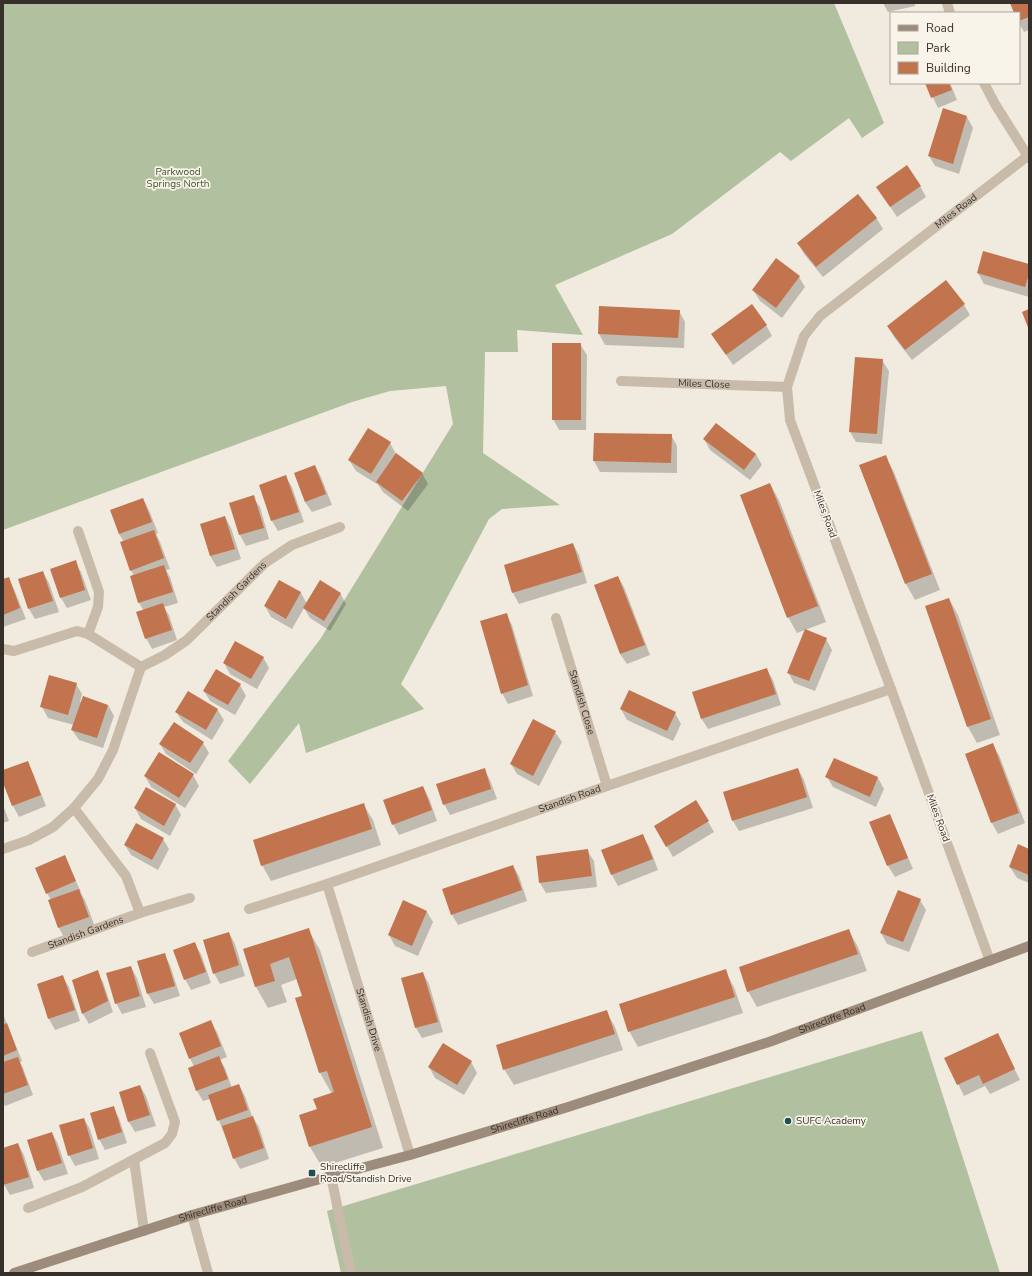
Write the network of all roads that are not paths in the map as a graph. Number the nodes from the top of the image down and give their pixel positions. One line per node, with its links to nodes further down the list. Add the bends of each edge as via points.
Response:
1 (985, 84): 2 (street)
2 (1029, 156): 4 (street, Miles Road, via 820,316 804,336)
3 (621, 381): 4 (street, Miles Close)
4 (787, 387): 11 (street, Miles Road, via 790,420)
5 (340, 527): 10 (street, Standish Gardens, via 292,545 265,563 186,640 165,655)
6 (78, 531): 8 (street, via 100,592 98,607)
7 (556, 618): 12 (street, Standish Close)
8 (88, 634): 9 (street, via 77,631 14,651); 10 (street)
9 (3, 649)
10 (141, 667): 13 (street, via 113,750 98,779)
11 (891, 689): 12 (street, Standish Road); 21 (street, Miles Road)
12 (607, 786): 15 (street, Standish Road)
13 (74, 808): 14 (street, via 53,827 29,840); 18 (street, via 126,876)
14 (3, 849)
15 (327, 884): 17 (street, Standish Road); 23 (street, Standish Drive)
16 (190, 898): 18 (street, Standish Gardens)
17 (249, 909)
18 (140, 913): 20 (street, Standish Gardens)
19 (1029, 946): 21 (street, Shirecliffe Road)
20 (32, 952)
21 (990, 961): 23 (street, Shirecliffe Road, via 769,1042 554,1112)
22 (150, 1053): 24 (street, via 175,1122 172,1134 165,1143)
23 (410, 1155): 25 (street, Shirecliffe Road)
24 (134, 1160): 26 (street, via 82,1188); 28 (street)
25 (331, 1176): 27 (street, Shirecliffe Road); 31 (street)
26 (28, 1208)
27 (192, 1215): 28 (street, Shirecliffe Road); 30 (street)
28 (144, 1231): 29 (street, Shirecliffe Road)
29 (14, 1273)
30 (208, 1273)
31 (351, 1273)

